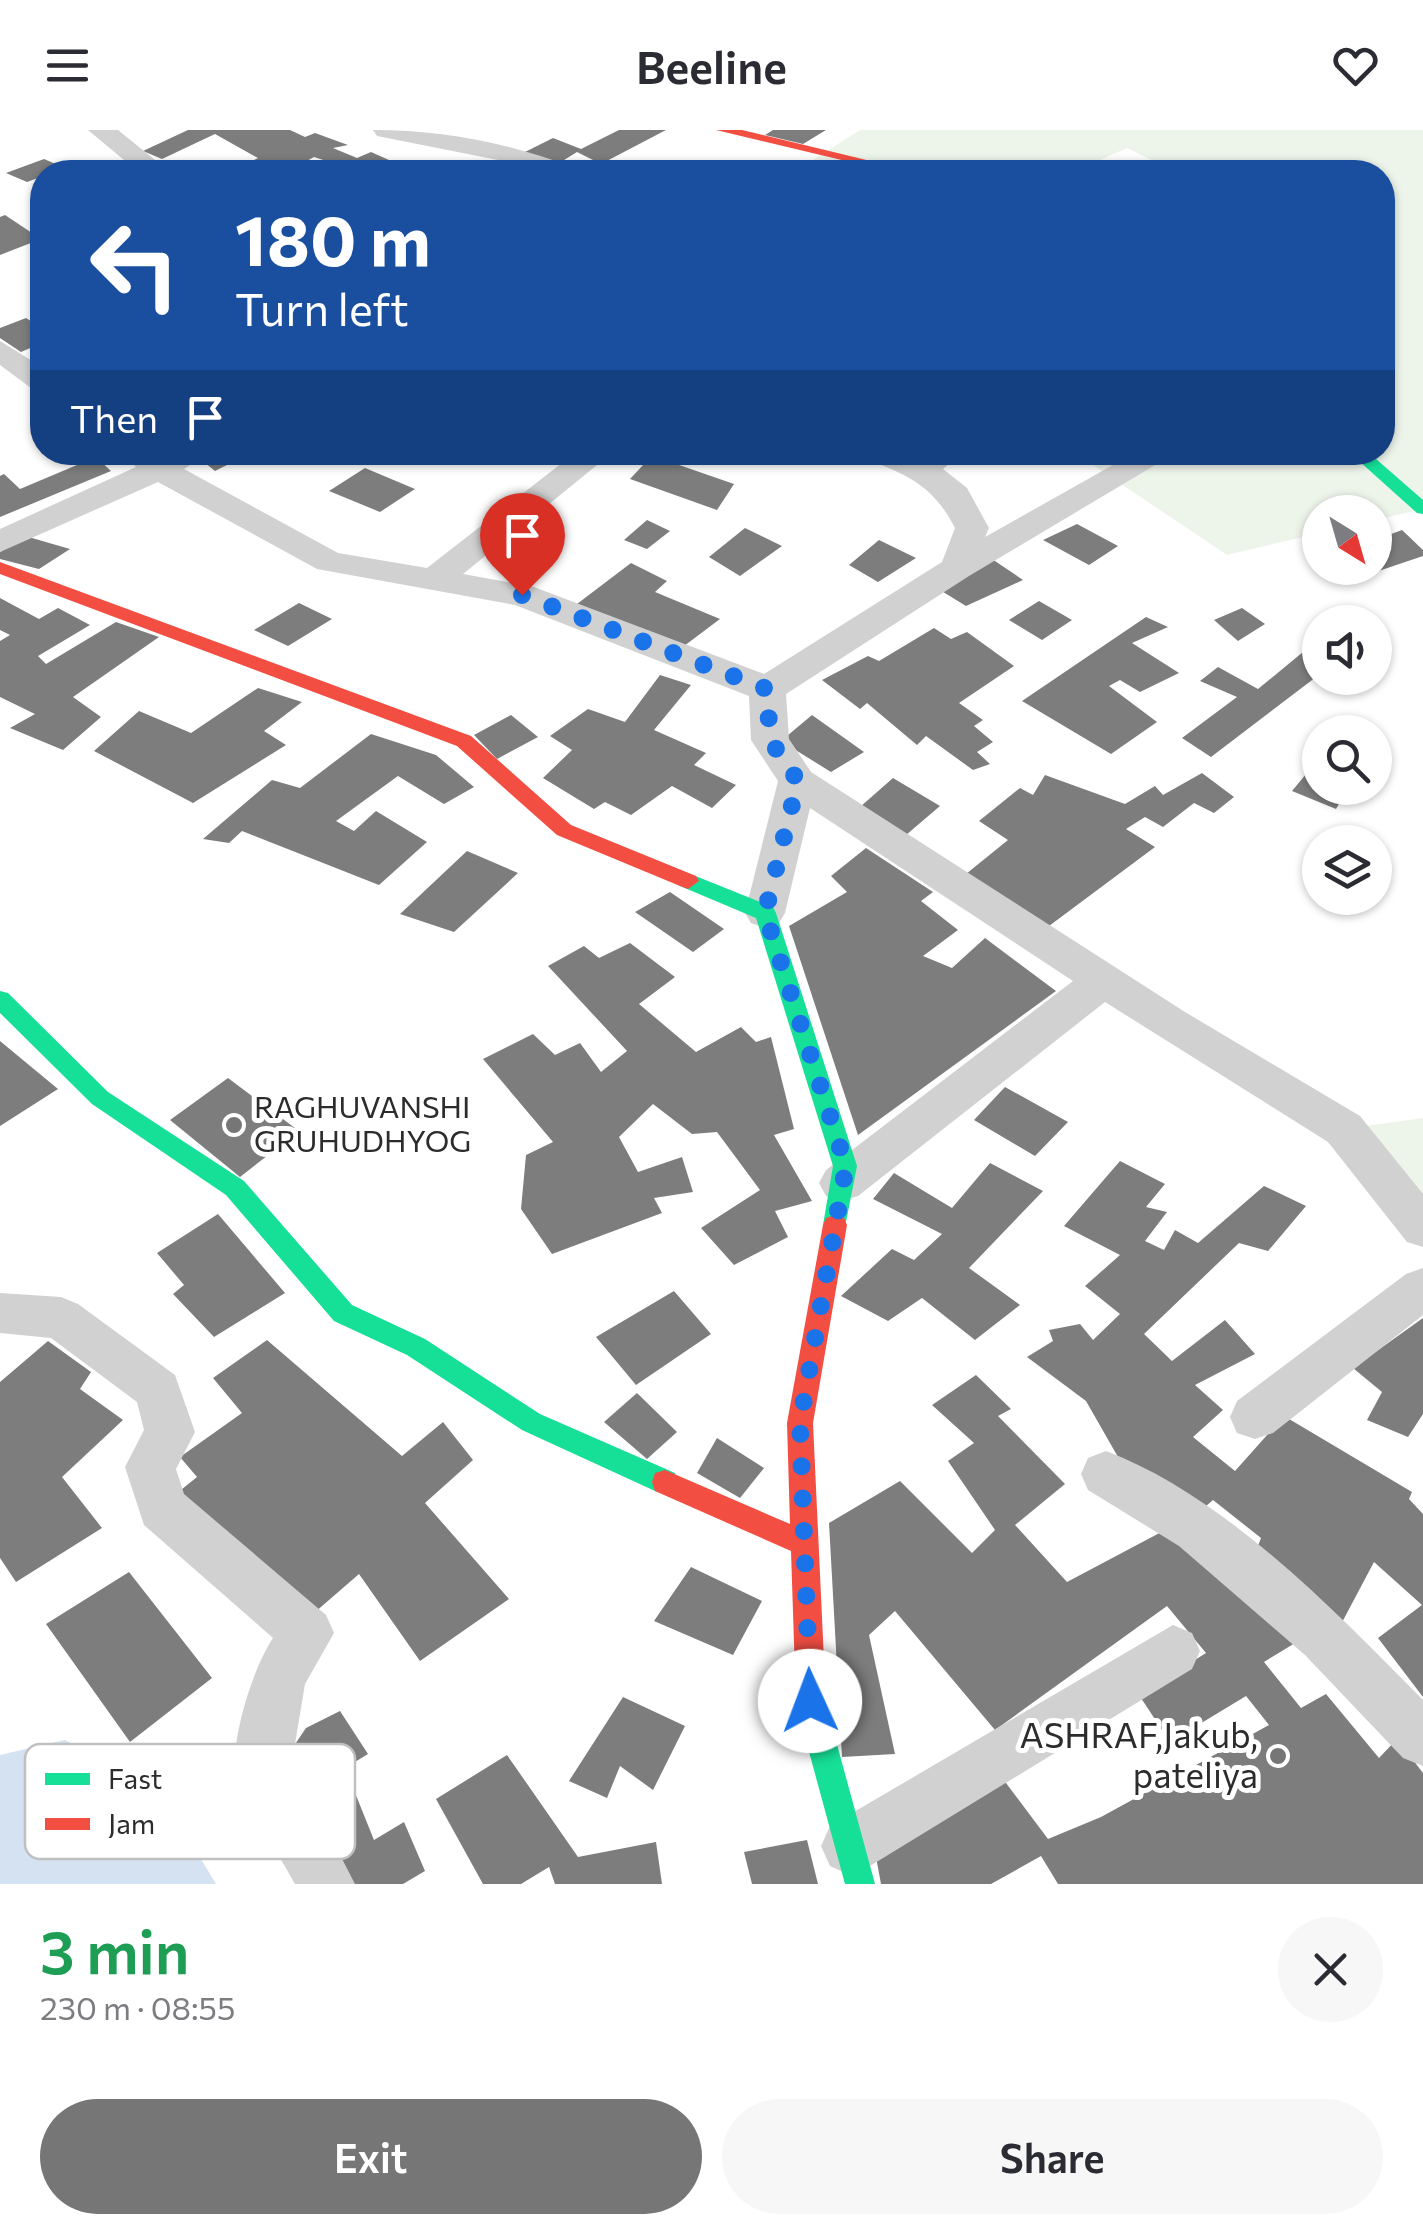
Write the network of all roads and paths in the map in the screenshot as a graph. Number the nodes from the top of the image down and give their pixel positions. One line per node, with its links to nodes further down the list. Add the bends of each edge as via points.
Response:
1 (102, 130): 5 (street)
2 (386, 130): 4 (street)
3 (723, 130): 8 (street)
4 (518, 142): 6 (street); 7 (street)
5 (141, 160)
6 (500, 160)
7 (543, 160)
8 (856, 160)
9 (0, 350): 10 (street)
10 (30, 371)
11 (141, 465): 18 (street)
12 (155, 465): 21 (street, via 329,562)
13 (581, 465): 21 (street)
14 (937, 465): 20 (street, via 972,528)
15 (1138, 465): 20 (street)
16 (1372, 465): 17 (street)
17 (1423, 509)
18 (0, 542)
19 (0, 568): 24 (street, via 464,741 564,830)
20 (957, 568): 22 (street)
21 (434, 580): 22 (street, via 522,595)
22 (767, 689): 23 (street, via 770,740)
23 (798, 781): 24 (street); 25 (street)
24 (765, 913): 27 (street, via 846,1166)
25 (1104, 980): 27 (street); 28 (street, via 1344,1129)
26 (0, 1000): 33 (street, via 100,1098 235,1188 344,1313 416,1347 531,1422)
27 (842, 1182): 33 (street, via 800,1422)
28 (1423, 1228)
29 (1423, 1288): 31 (street)
30 (0, 1313): 36 (street, via 61,1318 158,1390 170,1432 150,1467 162,1508 307,1634 279,1676)
31 (1255, 1416)
32 (1106, 1474): 35 (street, via 1197,1529 1324,1637)
33 (805, 1544): 38 (street, via 810,1701)
34 (1173, 1650): 38 (street)
35 (1423, 1739)
36 (267, 1744)
37 (313, 1859): 39 (street)
38 (855, 1865)
39 (326, 1884)

